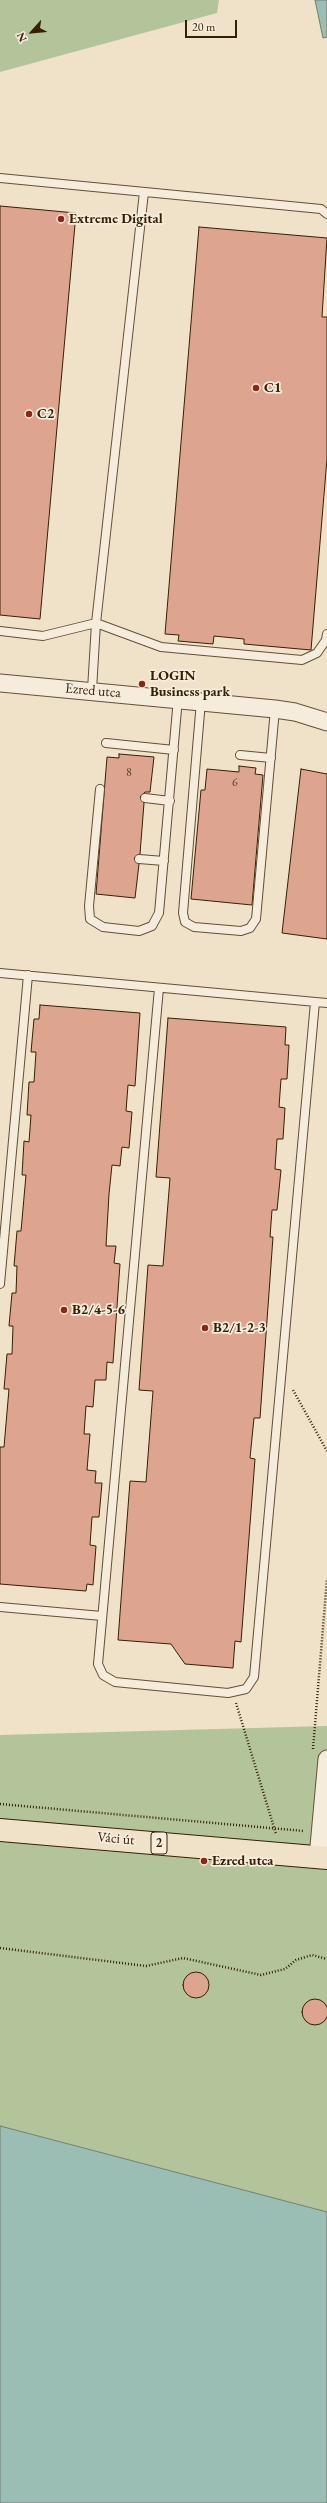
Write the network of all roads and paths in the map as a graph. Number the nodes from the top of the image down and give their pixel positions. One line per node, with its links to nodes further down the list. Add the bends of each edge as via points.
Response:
1 (0, 178): 2 (lane)
2 (144, 192): 3 (lane, via 321,209); 4 (lane)
3 (327, 214)
4 (96, 623): 5 (lane, via 43,636); 6 (lane, via 161,647 302,660 317,653); 8 (lane)
5 (0, 631)
6 (327, 634)
7 (0, 683): 8 (street, Ezred utca)
8 (92, 690): 9 (street, Ezred utca)
9 (178, 698): 10 (street, Ezred utca); 14 (lane)
10 (201, 701): 11 (street, Ezred utca); 16 (lane, via 183,914 185,922 194,927 241,931 250,928 256,919)
11 (276, 709): 12 (street, Ezred utca); 16 (lane)
12 (327, 722)
13 (106, 743): 14 (lane)
14 (174, 750): 19 (lane)
15 (240, 755): 16 (lane)
16 (271, 758)
17 (100, 789): 21 (lane, via 90,918 103,927 139,931 152,926 160,913)
18 (144, 798): 19 (lane)
19 (170, 801): 21 (lane)
20 (139, 859): 21 (lane)
21 (164, 861)
22 (0, 973): 23 (lane)
23 (28, 975): 24 (lane); 27 (lane)
24 (159, 988): 25 (lane); 33 (lane)
25 (315, 1002): 26 (lane); 29 (lane)
26 (327, 1003)
27 (3, 1226): 28 (lane)
28 (0, 1284)
29 (282, 1370): 30 (path); 34 (lane, via 254,1677 246,1689)
30 (327, 1451)
31 (327, 1578): 35 (path)
32 (0, 1607): 33 (lane)
33 (102, 1616): 34 (lane, via 98,1664 103,1675 115,1682)
34 (233, 1692): 37 (path)
35 (320, 1755): 41 (street)
36 (0, 1804): 37 (path)
37 (274, 1828): 39 (path); 40 (path, via 307,1831)
38 (0, 1830): 41 (main road, Váci út / 2)
39 (276, 1834)
40 (306, 1837)
41 (323, 1857)
42 (0, 1948): 43 (path, via 146,1966 184,1958 261,1975 285,1969 296,1960 312,1955)
43 (327, 1959)

